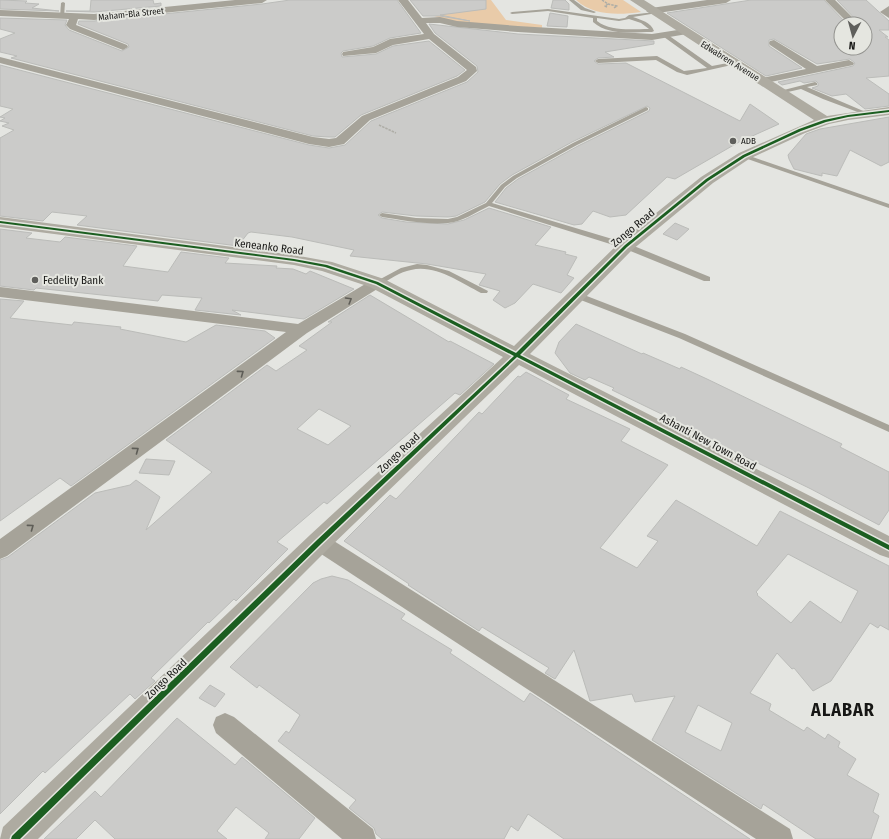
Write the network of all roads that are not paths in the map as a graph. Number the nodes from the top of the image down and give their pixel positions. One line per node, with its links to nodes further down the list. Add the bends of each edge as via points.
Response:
1 (262, 0): 19 (street, Maham-Bla Street)
2 (403, 0): 21 (street)
3 (571, 0): 18 (lane, via 583,9)
4 (636, 0): 9 (street, Edwabrem Avenue)
5 (726, 0): 9 (street)
6 (830, 0): 15 (street)
7 (63, 3): 16 (lane)
8 (889, 9): 13 (street, via 885,12)
9 (653, 12): 18 (lane); 23 (street, Edwabrem Avenue)
10 (0, 13): 16 (street, Maham-Bla Street)
11 (512, 13): 14 (lane, via 548,10)
12 (558, 15): 14 (lane, via 574,18)
13 (889, 15)
14 (588, 16): 17 (lane)
15 (846, 16)
16 (62, 17): 19 (street, Maham-Bla Street)
17 (595, 17): 20 (lane); 22 (lane, via 595,21 602,27)
18 (629, 17): 20 (lane); 22 (lane, via 652,28 652,31)
19 (74, 18): 27 (street, via 70,24 73,28)
20 (619, 20): 22 (lane)
21 (418, 21): 24 (street); 25 (street, via 436,20 518,29)
22 (633, 31)
23 (684, 32): 25 (street); 32 (street, Edwabrem Avenue)
24 (431, 36): 28 (street, via 390,42 376,50); 29 (street, via 467,63 472,71 462,79 366,118 340,141 329,143)
25 (666, 36): 33 (lane)
26 (774, 43): 34 (street)
27 (123, 47)
28 (347, 54)
29 (0, 60)
30 (598, 61): 33 (lane, via 651,58 662,60 683,72)
31 (849, 63): 34 (street)
32 (733, 64): 33 (lane); 35 (street, Edwabrem Avenue)
33 (711, 68)
34 (816, 70): 35 (street)
35 (761, 81): 38 (street, Edwabrem Avenue)
36 (815, 84): 37 (lane)
37 (802, 87): 38 (lane); 41 (lane, via 816,96)
38 (779, 92): 42 (street, Edwabrem Avenue)
39 (646, 109): 44 (lane, via 575,144 515,178 503,186)
40 (889, 110): 41 (street, Zongo Road)
41 (865, 113): 42 (street, Zongo Road)
42 (825, 121): 43 (street, Zongo Road)
43 (744, 156): 45 (lane); 48 (street, Zongo Road, via 707,180)
44 (488, 204): 46 (lane, via 448,221); 48 (lane)
45 (889, 206)
46 (382, 215)
47 (0, 222): 50 (street, Keneanko Road, via 294,260 326,266)
48 (626, 246): 49 (lane); 53 (street, Zongo Road)
49 (707, 279)
50 (377, 283): 51 (lane, via 409,268 421,267 434,268); 54 (street, one-way to 50); 55 (street, Keneanko Road)
51 (484, 291)
52 (0, 292): 54 (street)
53 (576, 295): 55 (street, Zongo Road); 56 (lane, via 682,336)
54 (301, 329): 59 (street, one-way to 54)
55 (518, 354): 57 (street, Zongo Road); 58 (street, Ashanti New Town Road)
56 (889, 429)
57 (319, 542): 61 (street, Zongo Road); 63 (street)
58 (889, 548)
59 (0, 550)
60 (225, 725): 62 (street)
61 (15, 839)
62 (363, 839)
63 (780, 839)

